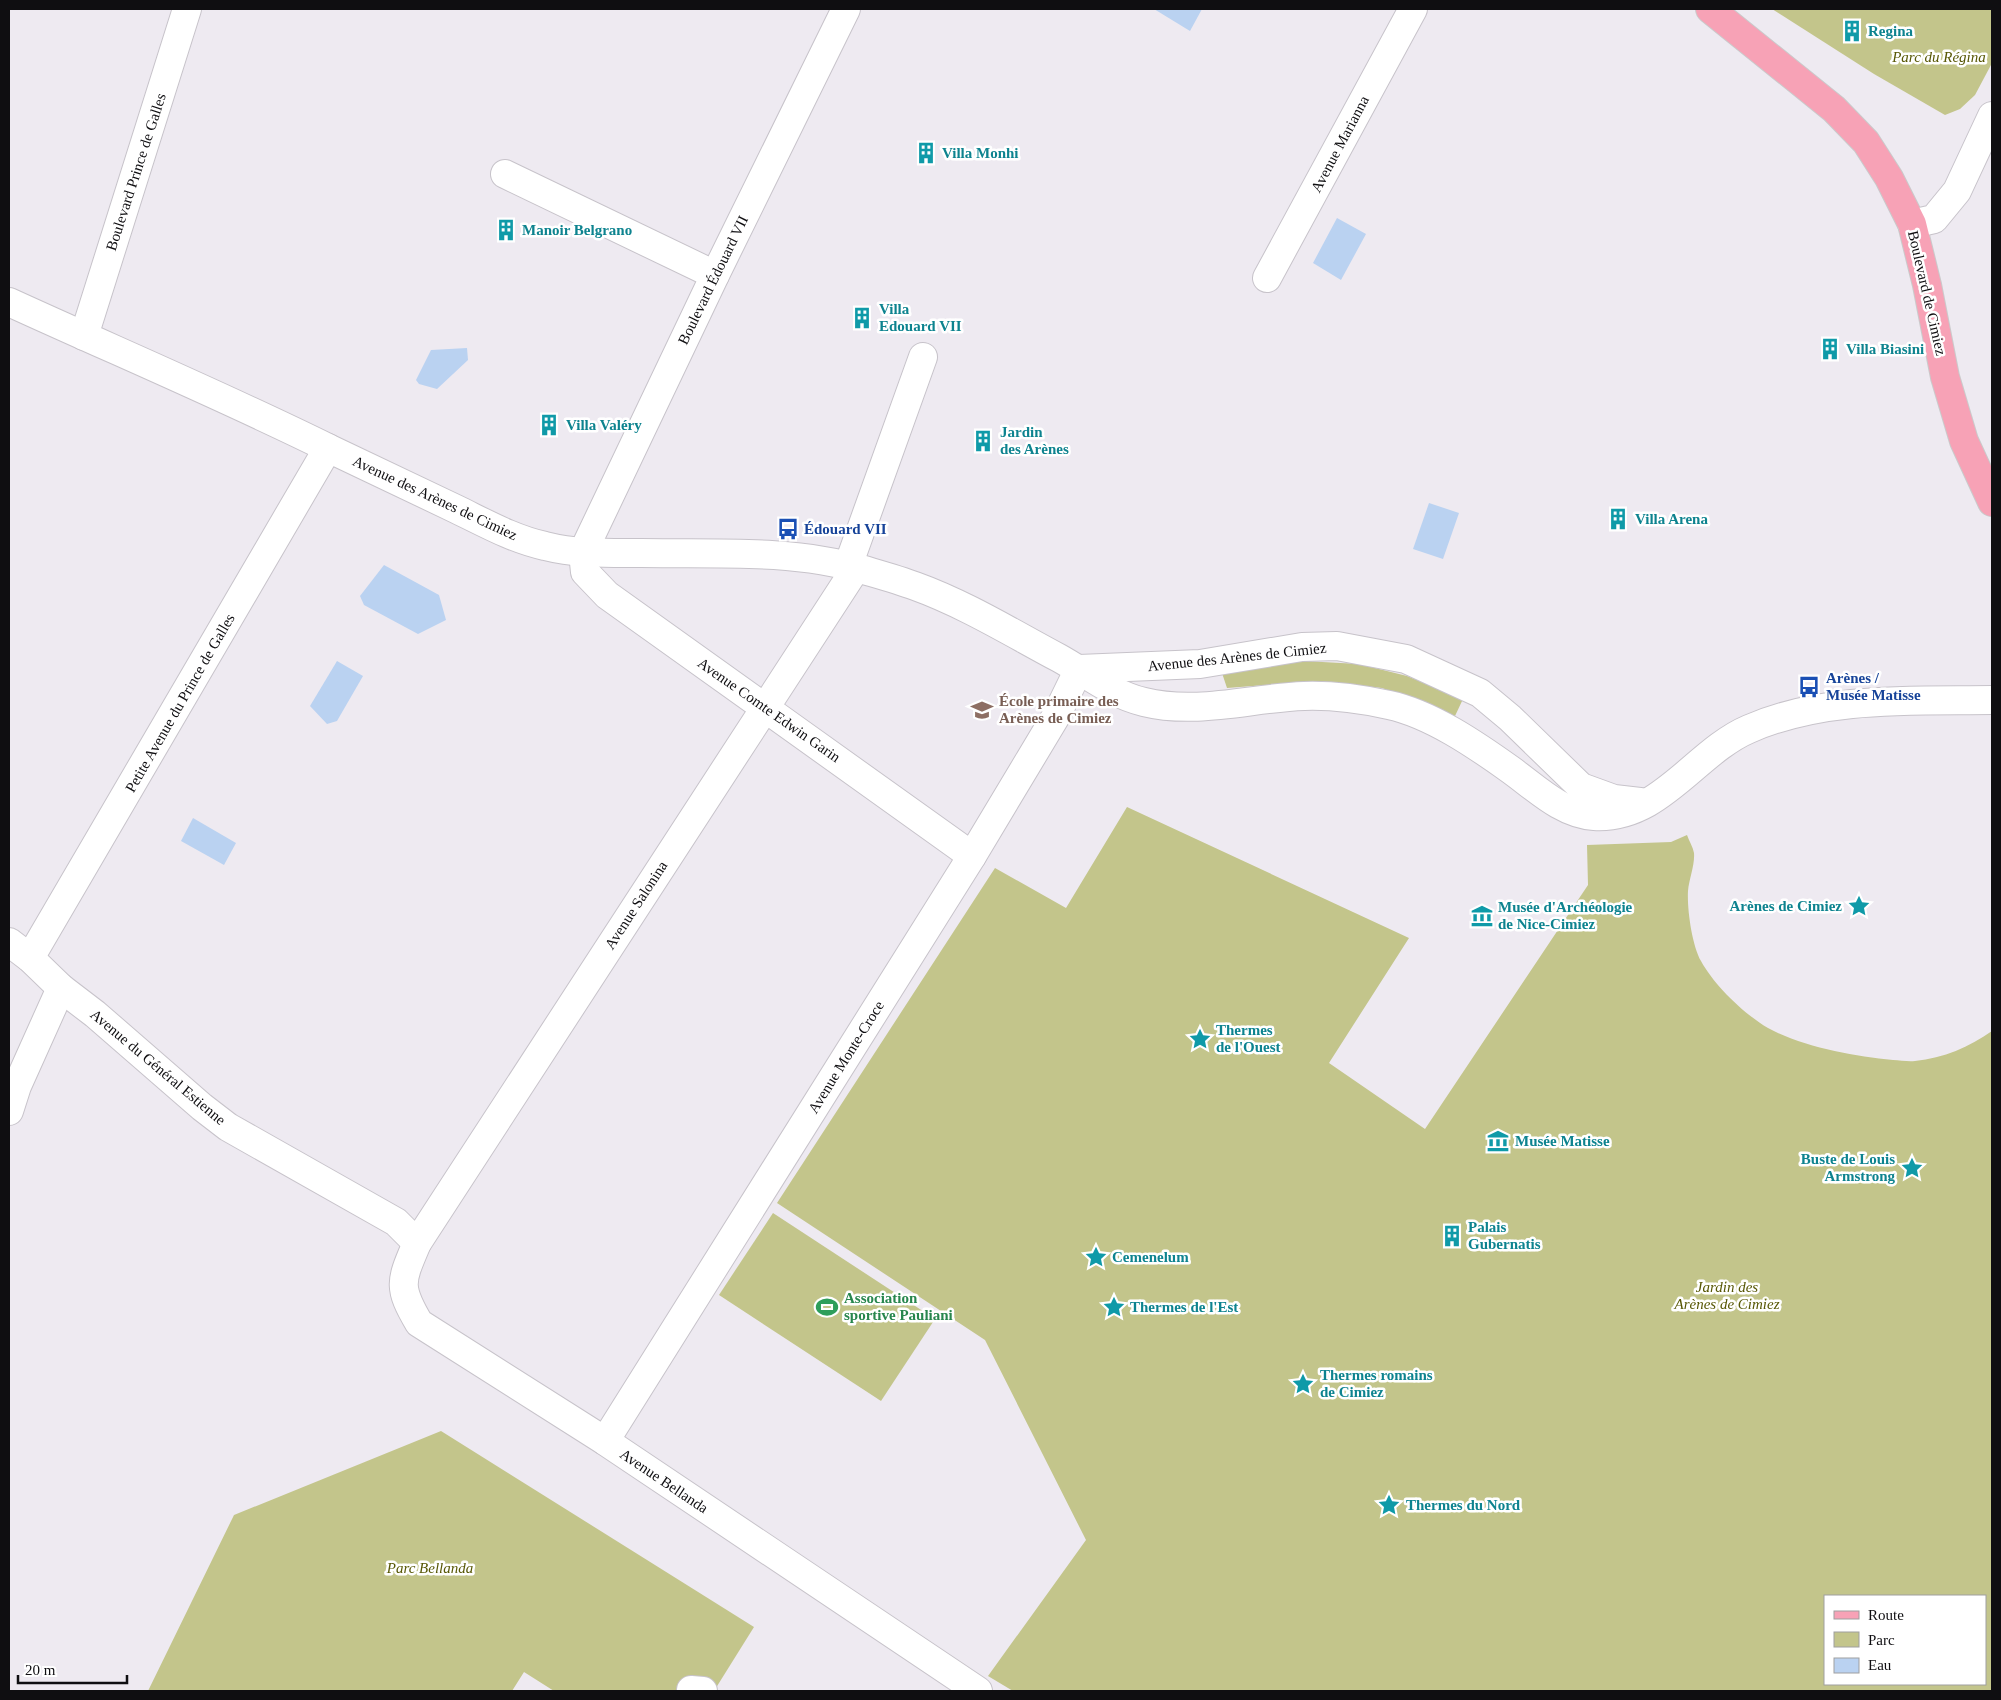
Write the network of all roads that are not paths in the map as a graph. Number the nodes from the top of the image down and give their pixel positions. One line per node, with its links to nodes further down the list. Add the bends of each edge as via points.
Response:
1 (187, 9): 11 (street, Boulevard Prince de Galles)
2 (846, 9): 8 (street, Boulevard Édouard VII)
3 (1413, 9): 9 (street, Avenue Marianna)
4 (1710, 9): 7 (main road, Boulevard de Cimiez, via 1834,109 1866,142)
5 (1992, 116): 7 (street, via 1957,191 1934,219)
6 (505, 174): 8 (street)
7 (1912, 224): 14 (main road, Boulevard de Cimiez, via 1928,285 1945,377 1964,441)
8 (715, 275): 15 (street, Boulevard Édouard VII)
9 (1267, 278)
10 (9, 302): 11 (street, Avenue des Arènes de Cimiez)
11 (84, 336): 13 (street, Avenue des Arènes de Cimiez)
12 (922, 357): 16 (street, Avenue Salonina)
13 (328, 448): 15 (street, Avenue des Arènes de Cimiez, via 509,535 546,547); 23 (street, Petite Avenue du Prince de Galles)
14 (1992, 502)
15 (583, 552): 16 (street, Avenue des Arènes de Cimiez, via 780,556); 19 (street, Avenue Comte Edwin Garin, via 585,572 607,595)
16 (852, 567): 17 (street, Avenue des Arènes de Cimiez, via 917,586); 19 (street, Avenue Salonina)
17 (1079, 669): 20 (street, Avenue des Arènes de Cimiez, via 1141,702 1183,707 1304,696 1352,698 1396,706 1482,750 1566,810 1594,816 1621,814); 20 (street, Avenue des Arènes de Cimiez, via 1200,664 1302,647 1337,646 1406,659 1480,693 1581,787 1614,799); 21 (street, Avenue Monte-Croce, via 1056,716)
18 (1992, 700): 20 (street, Avenue des Arènes de Cimiez, via 1887,702 1819,708 1775,720 1746,730 1719,746 1668,791)
19 (765, 707): 21 (street, Avenue Comte Edwin Garin); 26 (street, Avenue Salonina)
20 (1647, 802)
21 (972, 856): 27 (street, Avenue Monte-Croce)
22 (9, 942): 23 (street, Avenue du Général Estienne)
23 (30, 958): 24 (street, Avenue du Général Estienne)
24 (62, 988): 25 (street); 26 (street, Avenue du Général Estienne, via 228,1127 396,1222)
25 (9, 1110)
26 (417, 1243): 27 (street, Avenue Bellanda, via 403,1278 406,1301 419,1323)
27 (605, 1441): 28 (street, Avenue Bellanda)
28 (978, 1691)

